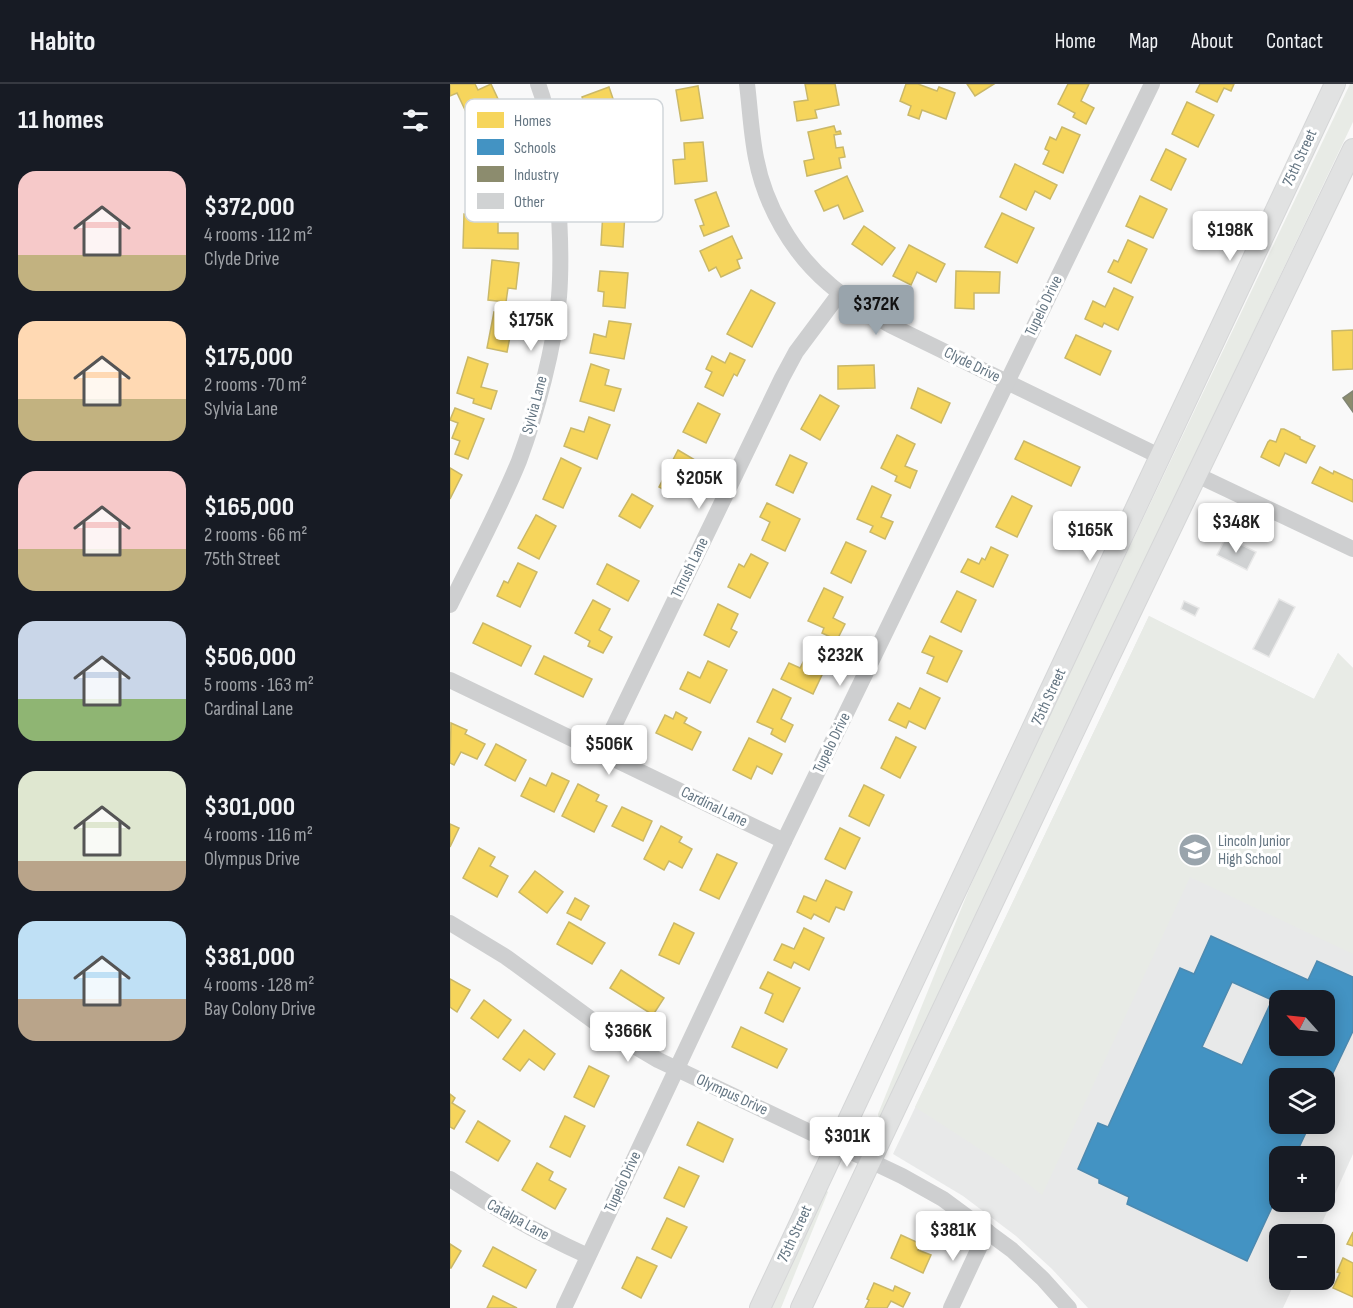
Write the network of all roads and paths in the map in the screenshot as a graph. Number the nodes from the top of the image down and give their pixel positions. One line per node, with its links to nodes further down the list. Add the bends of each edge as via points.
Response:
1 (538, 84): 5 (street, Sylvia Lane)
2 (747, 84): 8 (street, Clyde Drive, via 756,158 775,213 798,251)
3 (1152, 84): 9 (street, Tupelo Drive)
4 (1335, 84): 10 (main road, 75th Street)
5 (542, 99)
6 (1353, 149): 11 (main road)
7 (560, 222): 13 (street, Sylvia Lane, via 559,298 541,390 518,462)
8 (840, 293): 9 (street, Clyde Drive, via 890,325); 15 (street, Thrush Lane, via 787,369)
9 (1007, 382): 10 (street, Clyde Drive); 16 (street, Tupelo Drive)
10 (1159, 456): 19 (main road, 75th Street)
11 (1197, 475): 12 (street); 20 (main road)
12 (1353, 549)
13 (450, 605)
14 (450, 680): 15 (street, Cardinal Lane)
15 (601, 753): 16 (street, Cardinal Lane)
16 (784, 841): 18 (street, Tupelo Drive)
17 (450, 923): 18 (street, Olympus Drive, via 507,957 614,1035)
18 (676, 1069): 19 (street, Olympus Drive); 23 (street, Tupelo Drive)
19 (838, 1145): 20 (street, Olympus Drive); 25 (main road, 75th Street)
20 (871, 1161): 22 (street, Olympus Drive, via 943,1199); 26 (main road)
21 (450, 1179): 23 (street, Catalpa Lane, via 529,1229)
22 (987, 1231): 27 (street); 28 (street, Olympus Drive, via 1012,1250)
23 (588, 1256): 24 (street, Tupelo Drive)
24 (564, 1308)
25 (760, 1308)
26 (801, 1308)
27 (951, 1308)
28 (1069, 1308)

